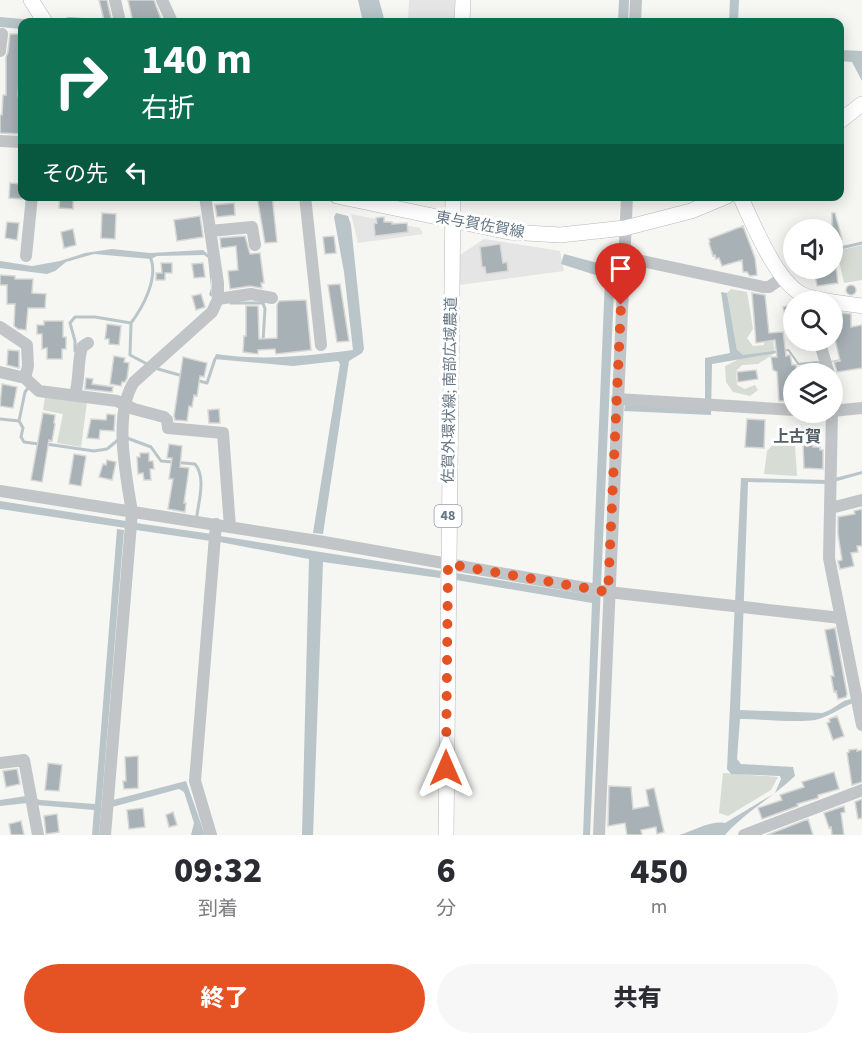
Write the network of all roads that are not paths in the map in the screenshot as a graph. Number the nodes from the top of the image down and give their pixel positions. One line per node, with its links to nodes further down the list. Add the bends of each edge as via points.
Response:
1 (31, 0): 6 (main road)
2 (115, 0): 7 (street)
3 (162, 0): 8 (street)
4 (463, 0): 9 (main road)
5 (636, 0): 10 (street)
6 (42, 18)
7 (119, 18)
8 (170, 18)
9 (462, 18)
10 (635, 18)
11 (2, 34): 12 (street)
12 (0, 51)
13 (862, 104): 14 (main road)
14 (844, 118)
15 (0, 141): 16 (street)
16 (18, 142)
17 (32, 201): 29 (street)
18 (206, 201): 27 (street)
19 (305, 201): 39 (street)
20 (360, 201): 25 (main road, 東与賀佐賀線)
21 (453, 201): 25 (main road, 佐賀外環状線; 南部広域農道 / 48)
22 (627, 201): 26 (street)
23 (715, 201): 26 (main road, 東与賀佐賀線)
24 (743, 201): 31 (main road)
25 (452, 221): 26 (main road, 東与賀佐賀線, via 509,232 560,235); 55 (main road, 佐賀外環状線; 南部広域農道 / 48)
26 (625, 228): 30 (street)
27 (210, 231): 28 (street, via 252,228); 33 (street)
28 (255, 245)
29 (26, 256)
30 (623, 257): 31 (street, via 763,287); 43 (street)
31 (782, 278): 32 (main road)
32 (796, 291)
33 (218, 298): 34 (street, via 251,294); 44 (street, via 212,312 134,382)
34 (272, 298)
35 (843, 304): 36 (main road)
36 (862, 306)
37 (0, 327): 41 (street, via 27,345)
38 (88, 343): 42 (street, via 82,347 79,358)
39 (321, 345)
40 (0, 372): 41 (street)
41 (25, 378): 42 (street, via 39,391)
42 (75, 395): 44 (street)
43 (617, 399): 46 (street); 56 (street)
44 (124, 405): 52 (street, via 123,439); 54 (street, via 164,417 168,428 223,433)
45 (862, 408): 47 (street)
46 (783, 409)
47 (843, 411)
48 (832, 423): 51 (street)
49 (0, 491): 52 (street)
50 (862, 500): 51 (street)
51 (831, 508): 57 (street, via 829,558)
52 (132, 512): 53 (street); 63 (street)
53 (216, 524): 54 (street); 64 (street, via 195,781)
54 (230, 527): 55 (street)
55 (448, 564): 56 (street); 65 (main road, 佐賀外環状線; 南部広域農道 / 48)
56 (606, 591): 57 (street); 66 (street)
57 (840, 618): 58 (street)
58 (858, 693): 59 (street)
59 (862, 725)
60 (0, 763): 62 (street, via 24,760)
61 (862, 790): 67 (street)
62 (38, 835)
63 (105, 835)
64 (211, 835)
65 (446, 835)
66 (599, 835)
67 (744, 835)

